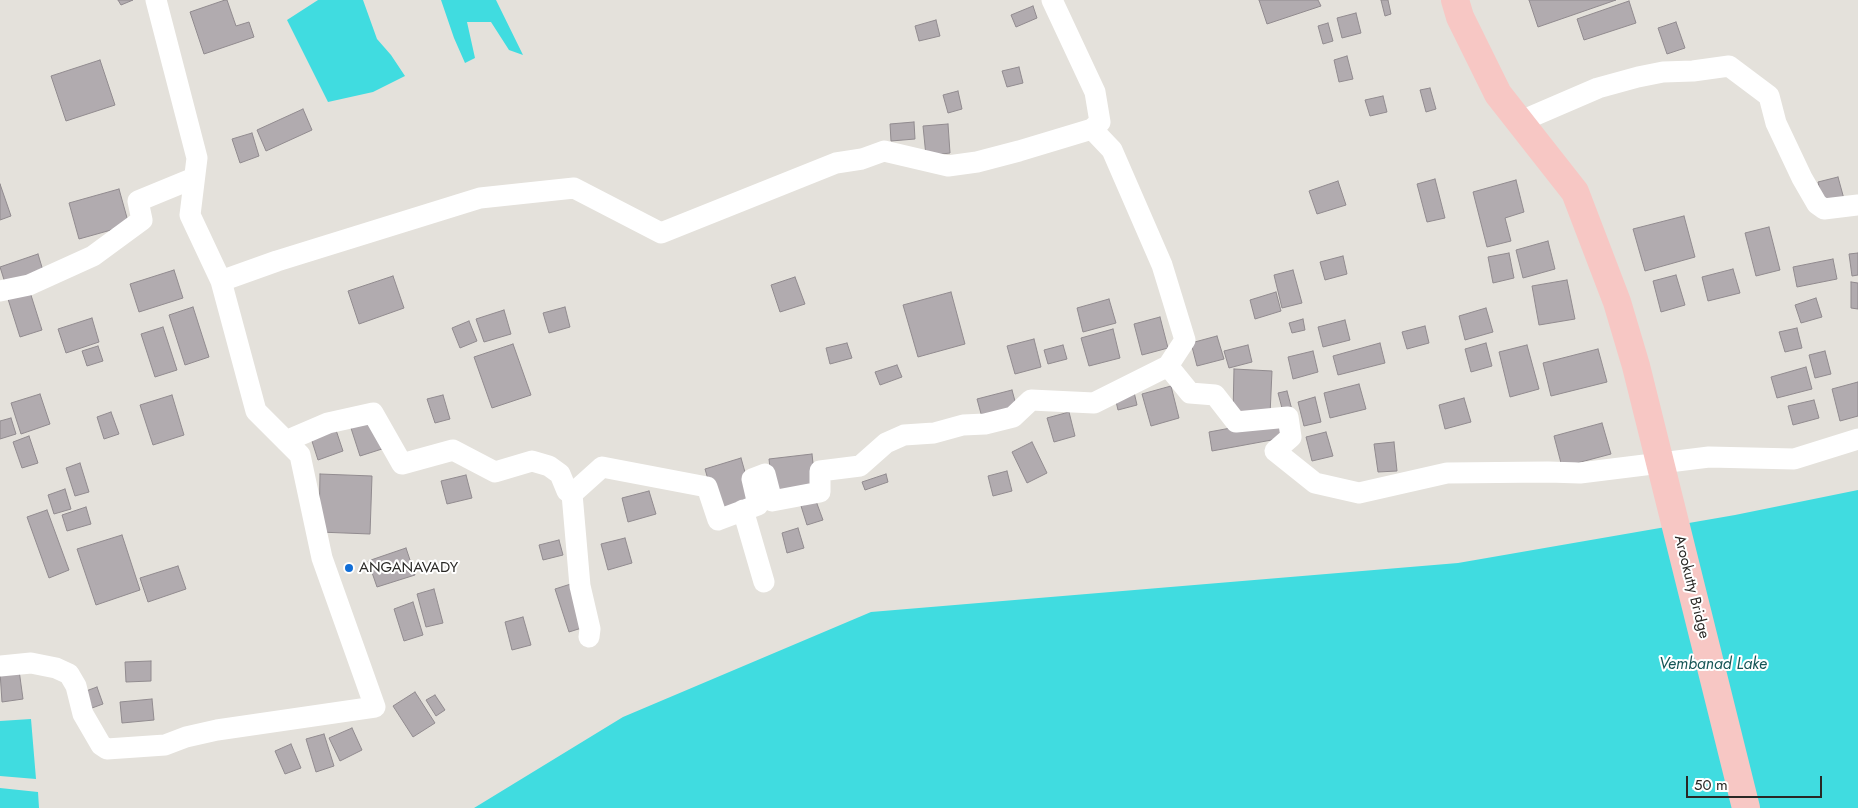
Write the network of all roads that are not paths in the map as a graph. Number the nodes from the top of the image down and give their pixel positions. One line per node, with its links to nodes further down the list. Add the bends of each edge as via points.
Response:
1 (156, 0): 6 (street, via 197,158)
2 (1052, 0): 5 (street, via 1095,92 1100,122)
3 (1454, 0): 4 (main road, Arookutty Bridge, via 1498,94)
4 (1520, 122): 7 (street, via 1598,88 1638,77 1729,66 1769,96 1776,122 1817,204 1824,209); 18 (main road, Arookutty Bridge, via 1575,192 1617,302 1636,366)
5 (1092, 129): 8 (street, via 977,162 948,166 884,151 836,163 661,233 574,188 480,198); 10 (street, via 1112,150 1162,265 1185,340)
6 (194, 178): 8 (street, via 190,215); 9 (street, via 138,201 142,220 93,256 29,285)
7 (1858, 205)
8 (221, 281): 12 (street, via 256,411)
9 (0, 291)
10 (1168, 366): 11 (street, via 1190,392 1214,395 1236,422 1288,416 1291,437 1275,451 1315,483 1359,493 1447,474 1580,473 1709,457 1794,459); 14 (street, via 1094,403 1031,400 1013,417 934,433 904,435 886,443 860,466 820,471 820,492 772,501 765,474 752,479 758,505)
11 (1858, 439)
12 (286, 441): 13 (street, via 328,423 373,413 402,464 454,450 495,472 532,461 549,466 560,474 567,491); 17 (street, via 300,455 322,558 375,707 217,730 165,746 107,750 83,714 76,686 69,674 31,663)
13 (572, 494): 14 (street, via 602,467 707,487 718,520); 16 (street, via 580,586)
14 (742, 510): 15 (street)
15 (764, 582)
16 (589, 637)
17 (0, 666)
18 (1746, 808)

